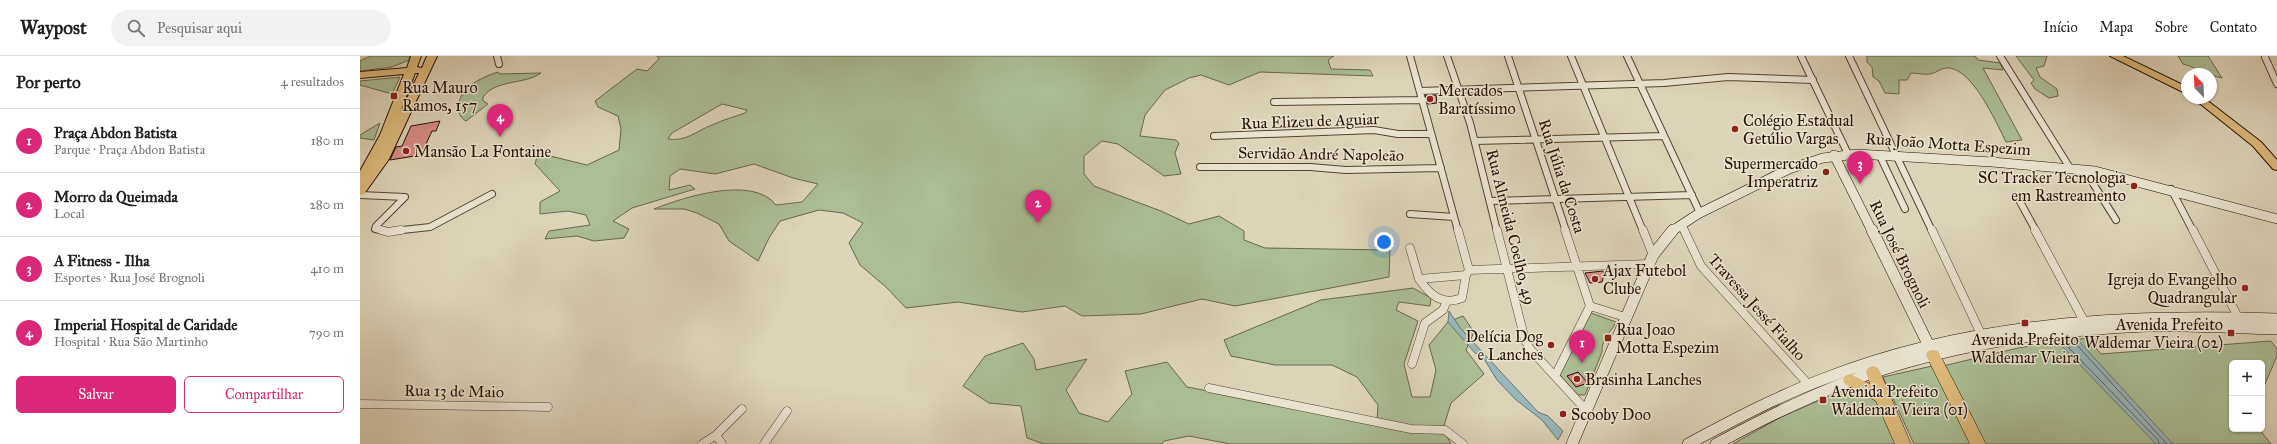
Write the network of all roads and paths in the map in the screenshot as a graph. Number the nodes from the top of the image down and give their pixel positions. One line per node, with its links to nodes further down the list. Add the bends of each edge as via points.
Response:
1 (432, 56): 15 (main road)
2 (497, 56): 14 (street)
3 (1410, 56): 24 (street)
4 (1447, 56): 23 (street, Rua Almeida Coelho, 49)
5 (1508, 56): 21 (street, Rua Júlia da Costa)
6 (1571, 56): 20 (street)
7 (1627, 56): 18 (street)
8 (1801, 56): 17 (street)
9 (1849, 56): 37 (street)
10 (2000, 56): 41 (street)
11 (2115, 56): 22 (main road)
12 (2265, 57): 19 (street)
13 (414, 61): 15 (main road); 16 (main road, via 386,72); 43 (main road, via 377,153)
14 (499, 64)
15 (425, 71): 45 (main road, via 384,159)
16 (361, 75)
17 (1813, 80): 18 (street, via 1728,77); 34 (street)
18 (1640, 84): 20 (street); 30 (street)
19 (2277, 84)
20 (1583, 86): 21 (street); 31 (street)
21 (1519, 88): 23 (street); 32 (street, Rua Júlia da Costa)
22 (2181, 88)
23 (1458, 89): 24 (street); 33 (street, Rua Almeida Coelho, 49)
24 (1420, 90): 25 (street)
25 (1423, 100): 26 (street); 28 (street)
26 (1274, 102)
27 (2206, 104): 39 (main road, via 2257,144)
28 (1431, 134): 29 (street, Rua Elizeu de Aguiar, via 1398,134 1374,130); 40 (street)
29 (1214, 136)
30 (1664, 136): 31 (street); 48 (street)
31 (1605, 138): 32 (street); 49 (street)
32 (1536, 140): 33 (street); 51 (street, Rua Júlia da Costa)
33 (1475, 141): 52 (street, Rua Almeida Coelho, 49)
34 (1848, 154): 35 (main road, Rua João Motta Espezim); 36 (main road, Rua João Motta Espezim)
35 (1834, 155): 54 (main road, Rua João Motta Espezim, via 1790,170); 76 (main road, Rua José Brognoli)
36 (1880, 156): 37 (main road, Rua João Motta Espezim); 53 (street)
37 (1898, 157): 41 (main road, Rua João Motta Espezim); 75 (street)
38 (1200, 167): 40 (street, Servidão André Napoleão, via 1310,166 1346,170)
39 (2277, 167)
40 (1441, 168): 56 (street)
41 (2070, 168): 42 (main road, Rua João Motta Espezim)
42 (2084, 169): 44 (main road, Rua João Motta Espezim); 58 (street)
43 (360, 179)
44 (2171, 189): 57 (main road, Rua João Motta Espezim); 70 (street)
45 (360, 191)
46 (492, 194): 47 (street, via 430,227 388,232 375,230 379,222 405,197)
47 (360, 195)
48 (1692, 195): 49 (street); 54 (street)
49 (1629, 197): 51 (street); 61 (street)
50 (2018, 198): 72 (street)
51 (1555, 199): 52 (street); 62 (street, Rua Júlia da Costa)
52 (1490, 201): 63 (street, Rua Almeida Coelho, 49)
53 (1905, 209)
54 (1700, 213): 59 (main road, Rua João Motta Espezim)
55 (1410, 214): 56 (street)
56 (1454, 217): 64 (street)
57 (2277, 219)
58 (2116, 220)
59 (1682, 224): 61 (main road, Rua João Motta Espezim, via 1665,238); 81 (street, Travessa Jessé Fialho, via 1692,251 1701,266)
60 (1410, 248): 65 (street)
61 (1651, 259): 62 (street); 69 (main road, Rua João Motta Espezim)
62 (1577, 266): 63 (street); 67 (street, Rua Júlia da Costa)
63 (1507, 269): 64 (street); 79 (street, Rua Almeida Coelho, 49, via 1526,344)
64 (1467, 273): 65 (street); 66 (street, via 1462,298)
65 (1419, 278): 66 (street, via 1433,296)
66 (1446, 303): 77 (street, via 1443,310 1425,323)
67 (1590, 306): 69 (street); 79 (street)
68 (2184, 316): 70 (main road); 72 (main road); 73 (main road)
69 (1625, 317): 88 (main road, Rua João Motta Espezim)
70 (2238, 317): 71 (main road)
71 (2277, 319)
72 (2084, 321): 75 (main road)
73 (2192, 326): 74 (main road); 76 (main road, via 2110,329)
74 (2277, 329)
75 (1982, 334): 76 (main road)
76 (1931, 350): 78 (main road); 100 (highway)
77 (1412, 364)
78 (1872, 366): 80 (main road); 81 (main road); 83 (highway)
79 (1555, 376): 88 (street, Rua Almeida Coelho, 49)
80 (1850, 380): 83 (highway); 90 (main road)
81 (1808, 384): 84 (main road)
82 (1209, 388): 96 (street, via 1411,429 1444,429 1451,431)
83 (1882, 397): 99 (highway)
84 (1766, 402): 90 (main road); 97 (main road)
85 (360, 404): 86 (street, Rua 13 de Maio)
86 (548, 407)
87 (742, 409): 91 (street)
88 (1585, 409): 92 (main road, Rua João Motta Espezim)
89 (787, 411): 95 (street)
90 (1776, 412): 98 (main road)
91 (716, 435): 93 (street); 94 (street)
92 (1576, 442)
93 (702, 444)
94 (722, 444)
95 (764, 444)
96 (1463, 444)
97 (1688, 444)
98 (1716, 444)
99 (1904, 444)
100 (1978, 444)

